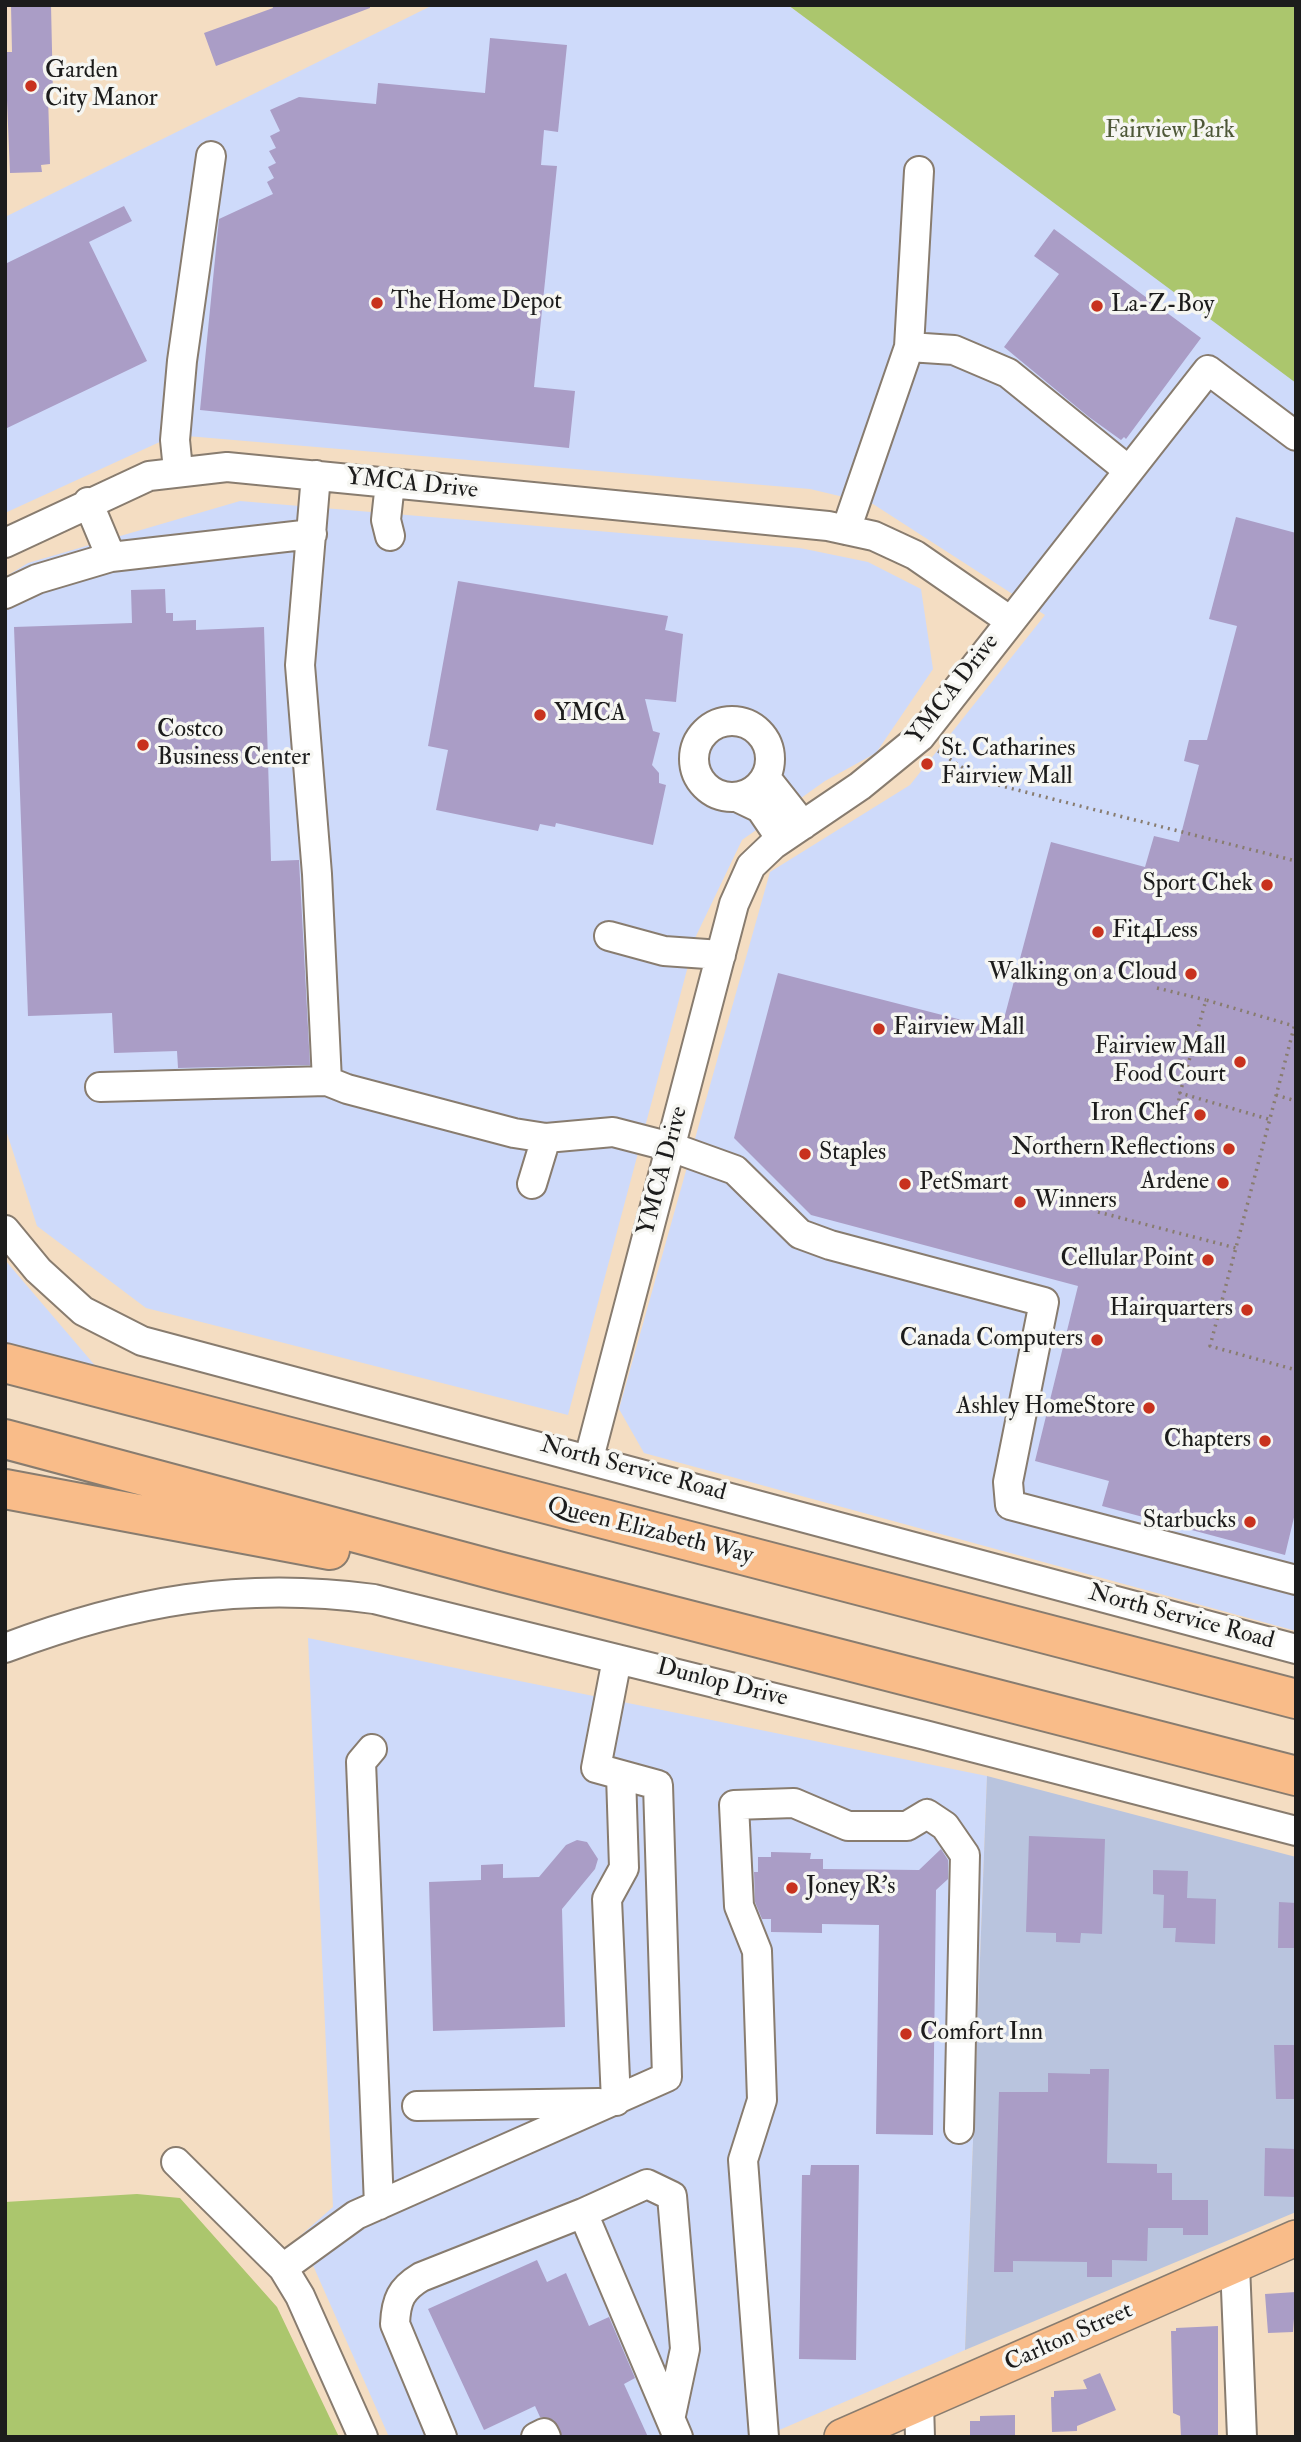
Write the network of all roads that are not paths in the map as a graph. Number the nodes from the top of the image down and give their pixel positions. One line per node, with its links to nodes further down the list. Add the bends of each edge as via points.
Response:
1 (211, 156): 5 (street, via 182,361 175,440)
2 (919, 171): 3 (street)
3 (909, 348): 6 (street, via 954,350 1007,373); 10 (street)
4 (1296, 436): 6 (street, via 1208,370)
5 (178, 470): 7 (street, YMCA Drive, via 227,467); 9 (street, YMCA Drive, via 149,476)
6 (1128, 470): 16 (street)
7 (316, 475): 8 (street, YMCA Drive); 11 (street)
8 (390, 483): 10 (street, YMCA Drive); 12 (street, via 386,520)
9 (89, 502): 13 (street, YMCA Drive); 14 (street)
10 (846, 530): 16 (street, YMCA Drive, via 874,536 915,555)
11 (312, 534): 14 (street); 22 (street, via 300,664)
12 (390, 536)
13 (5, 542)
14 (111, 557): 15 (street, via 37,579)
15 (5, 594)
16 (1009, 620): 19 (street, YMCA Drive, via 920,737 897,759)
17 (766, 778): 18 (street, via 749,794); 18 (street, via 771,758 758,730 737,721 716,725 699,741 697,775 713,792); 19 (street)
18 (737, 797): 19 (street)
19 (792, 832): 21 (street, YMCA Drive, via 751,866 737,894)
20 (610, 936): 21 (street, via 664,951)
21 (721, 955): 25 (street, YMCA Drive)
22 (327, 1081): 23 (street); 24 (street)
23 (100, 1087)
24 (546, 1138): 25 (street, via 613,1132); 26 (street)
25 (671, 1147): 32 (street, YMCA Drive); 34 (street, via 735,1170 800,1234 1044,1302 1008,1482 1010,1505)
26 (532, 1184)
27 (5, 1230): 32 (street, North Service Road, via 38,1270 83,1311 142,1340)
28 (5, 1355): 30 (highway)
29 (5, 1363): 30 (highway, Queen Elizabeth Way)
30 (88, 1384): 41 (highway, Queen Elizabeth Way)
31 (5, 1439): 36 (highway)
32 (589, 1458): 38 (street, North Service Road)
33 (5, 1489): 36 (highway)
34 (1296, 1580)
35 (141, 1607): 37 (street, Dunlop Drive); 39 (street, Dunlop Drive, via 216,1593 321,1592 374,1599); 40 (street, Dunlop Drive)
36 (683, 1618): 44 (highway)
37 (5, 1647)
38 (1296, 1649)
39 (617, 1659): 43 (street, via 596,1768); 45 (street, Dunlop Drive)
40 (5, 1664)
41 (1296, 1699)
42 (372, 1749): 50 (street, via 361,1762)
43 (621, 1775): 46 (street, via 624,1868 607,1899); 46 (street, via 658,1785 667,2077)
44 (1296, 1776)
45 (1296, 1831)
46 (614, 2102): 47 (street); 50 (street)
47 (417, 2106)
48 (959, 2129): 61 (street, via 965,1855 945,1826 927,1814 908,1826 848,1826 794,1803 734,1805 739,1906 757,1951 762,2100 744,2160)
49 (176, 2162): 54 (street)
50 (379, 2205): 54 (street, via 356,2215)
51 (583, 2213): 56 (street); 56 (street, via 647,2184 672,2196 685,2349); 58 (street, via 405,2287 396,2304 395,2324)
52 (1296, 2238): 53 (main road, Carlton Street)
53 (1235, 2264): 55 (main road, Carlton Street); 63 (street)
54 (283, 2268): 57 (street)
55 (919, 2420): 62 (main road, Carlton Street)
56 (675, 2426)
57 (363, 2437)
58 (442, 2437)
59 (536, 2437): 60 (street, via 544,2433)
60 (546, 2437)
61 (764, 2437)
62 (842, 2437)
63 (1242, 2437)

